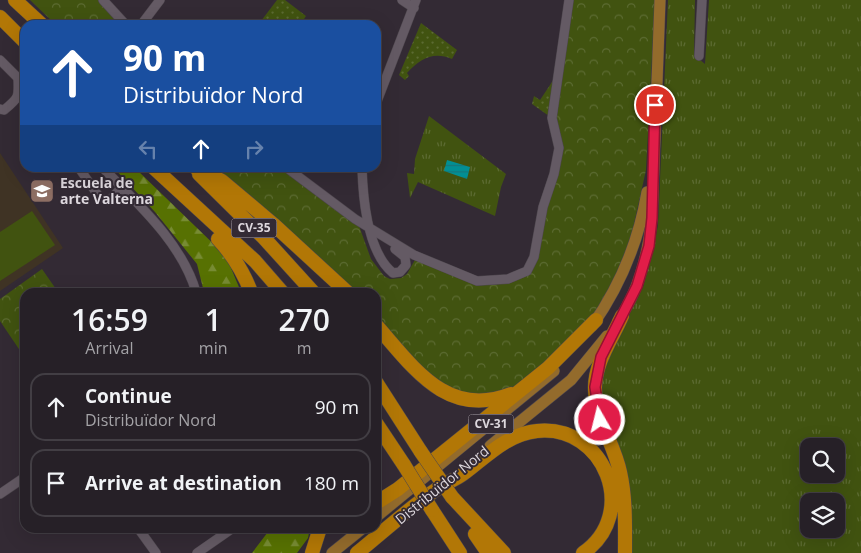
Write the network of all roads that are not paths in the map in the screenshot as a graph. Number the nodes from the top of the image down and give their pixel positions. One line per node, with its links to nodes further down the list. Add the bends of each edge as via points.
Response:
1 (15, 0): 10 (highway)
2 (103, 0): 11 (street)
3 (160, 0): 12 (street)
4 (402, 0): 8 (street)
5 (569, 0): 31 (street, via 552,118 559,148 543,206 534,257 527,270 508,279 477,281 414,255)
6 (660, 0): 21 (main road, Distribuïdor Nord / CV-31)
7 (702, 0): 14 (street)
8 (415, 4): 17 (street)
9 (0, 17): 13 (highway)
10 (37, 20)
11 (121, 20)
12 (145, 20)
13 (20, 37)
14 (699, 56)
15 (0, 60): 16 (street)
16 (18, 78): 18 (street)
17 (381, 91)
18 (20, 98)
19 (20, 102): 20 (street)
20 (0, 109)
21 (653, 161): 37 (main road, Distribuïdor Nord / CV-31, via 649,246 637,286); 38 (main road, Distribuïdor Nord / CV-31, via 635,241 616,286)
22 (81, 172): 29 (street, via 100,198 109,201)
23 (107, 172): 29 (street)
24 (158, 172): 30 (highway, CV-35)
25 (198, 172): 35 (highway, CV-35)
26 (202, 172): 36 (highway, via 222,182 273,224)
27 (292, 172): 31 (street)
28 (362, 172): 31 (street)
29 (122, 187): 32 (street, via 181,258)
30 (200, 212): 33 (highway, via 205,226 232,253); 34 (highway, CV-35, via 256,261)
31 (370, 228): 31 (street, via 386,268 393,273 400,272 406,266 405,258 380,241)
32 (195, 288)
33 (248, 288)
34 (279, 288)
35 (309, 288)
36 (343, 288)
37 (622, 316): 44 (main road, Distribuïdor Nord / CV-31, via 571,380); 62 (highway, via 601,357 595,387 600,420 620,471)
38 (596, 320): 40 (highway); 48 (main road, Distribuïdor Nord / CV-31, via 560,366 539,385)
39 (381, 331): 40 (highway, via 419,373 451,397 484,402)
40 (523, 389): 47 (highway)
41 (381, 390): 46 (highway, bridge)
42 (381, 430): 58 (highway, bridge)
43 (20, 480): 45 (street)
44 (437, 488): 57 (highway, Distribuïdor Nord / CV-31); 61 (highway, via 461,476 506,441 522,434 538,430 569,434 593,451 608,477 612,493 612,510 603,531)
45 (0, 494)
46 (452, 497): 59 (highway); 60 (highway)
47 (381, 500)
48 (381, 512)
49 (142, 533): 53 (street)
50 (226, 533): 54 (street)
51 (318, 533): 55 (highway)
52 (357, 533): 56 (main road)
53 (156, 553)
54 (197, 553)
55 (312, 553)
56 (332, 553)
57 (357, 553)
58 (460, 553)
59 (488, 553)
60 (504, 553)
61 (584, 553)
62 (625, 553)

